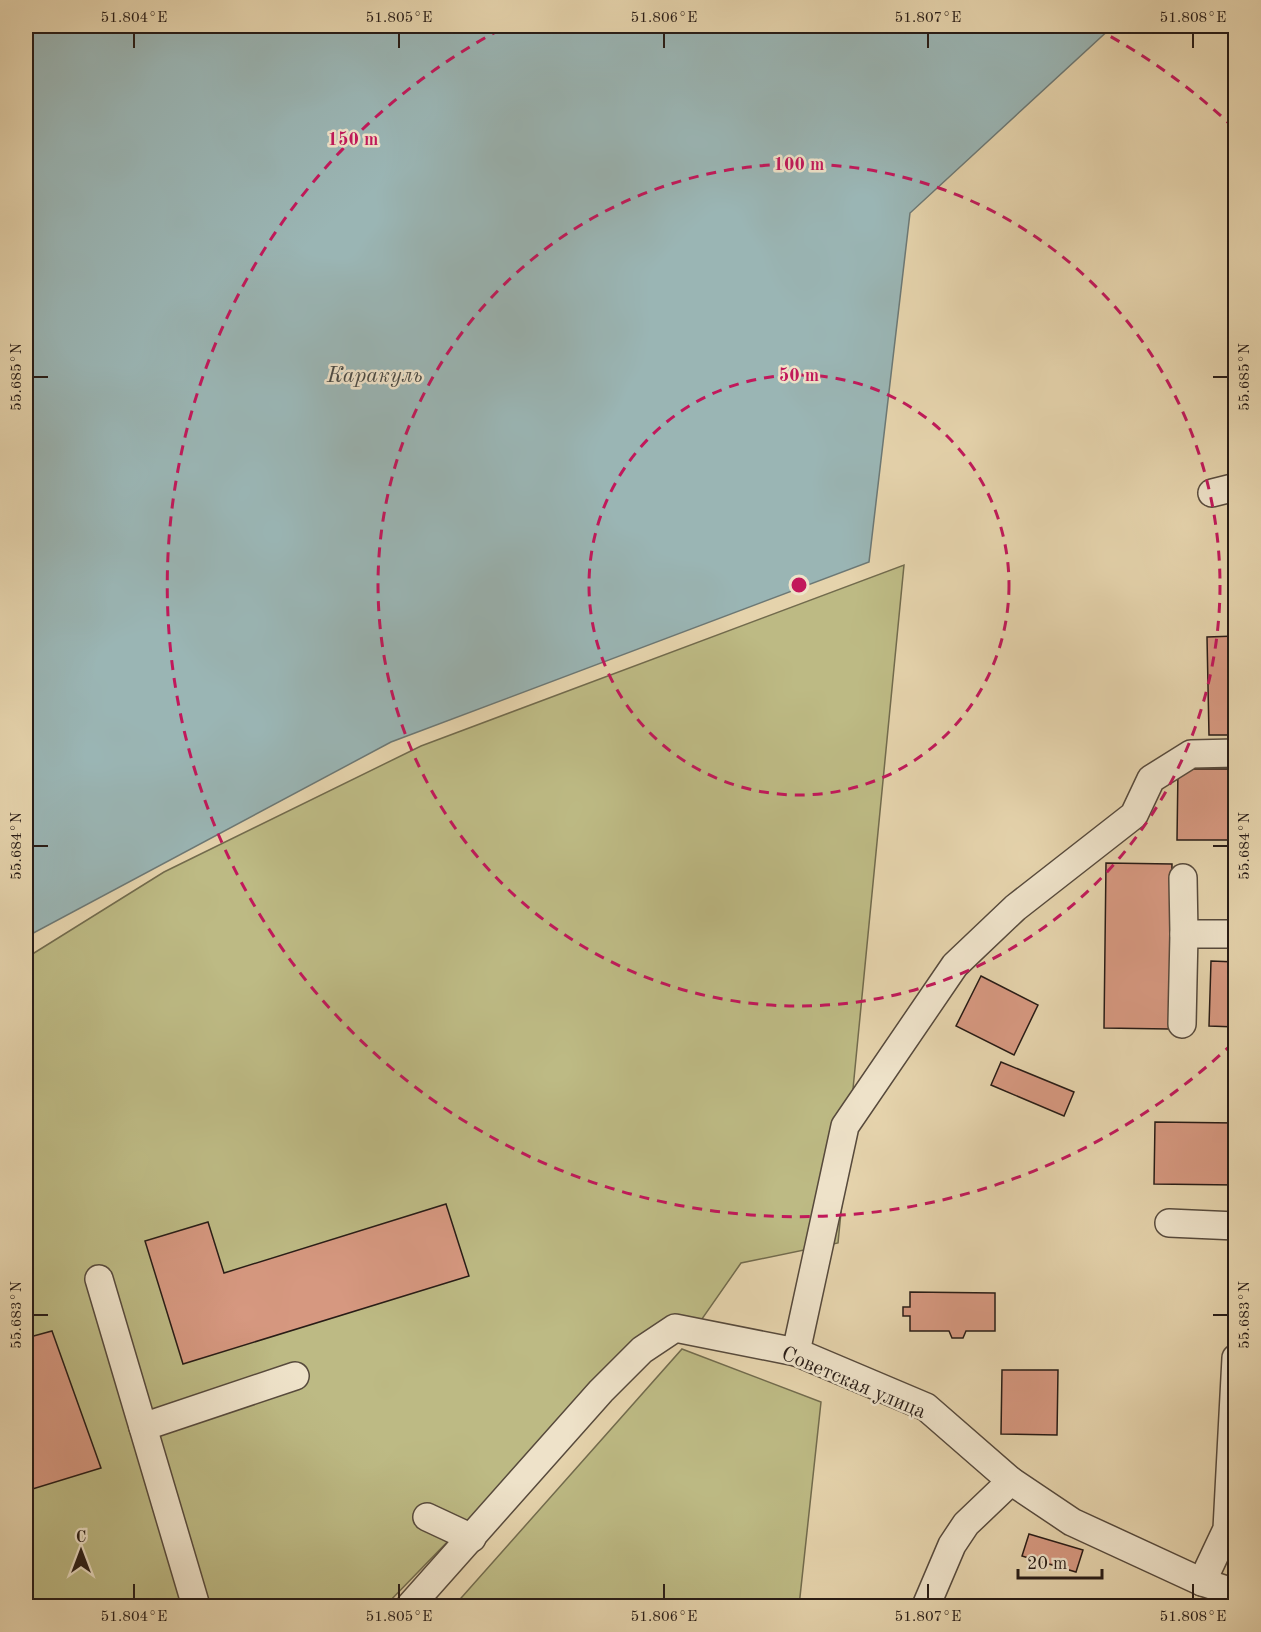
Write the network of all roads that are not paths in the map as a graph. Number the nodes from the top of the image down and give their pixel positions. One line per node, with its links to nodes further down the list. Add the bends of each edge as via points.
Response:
1 (1236, 753): 9 (street, via 1191,754 1151,779 1134,815 1015,908 955,965 845,1126)
2 (1183, 878): 3 (street)
3 (1184, 934): 4 (street); 5 (street)
4 (1236, 934)
5 (1182, 1024)
6 (1169, 1223): 7 (street)
7 (1236, 1226)
8 (99, 1278): 12 (street)
9 (796, 1352): 13 (street, Советская улица, via 926,1407); 15 (street, Советская улица, via 675,1328 642,1350 601,1390)
10 (1236, 1358): 16 (street, via 1227,1529)
11 (295, 1376): 12 (street)
12 (143, 1427): 18 (street)
13 (1011, 1481): 16 (street, Советская улица, via 1072,1522); 20 (street, via 966,1524 952,1545)
14 (427, 1518): 15 (street)
15 (472, 1538): 19 (street)
16 (1202, 1582): 17 (street, Советская улица)
17 (1236, 1593)
18 (196, 1606)
19 (410, 1606)
20 (926, 1606)

